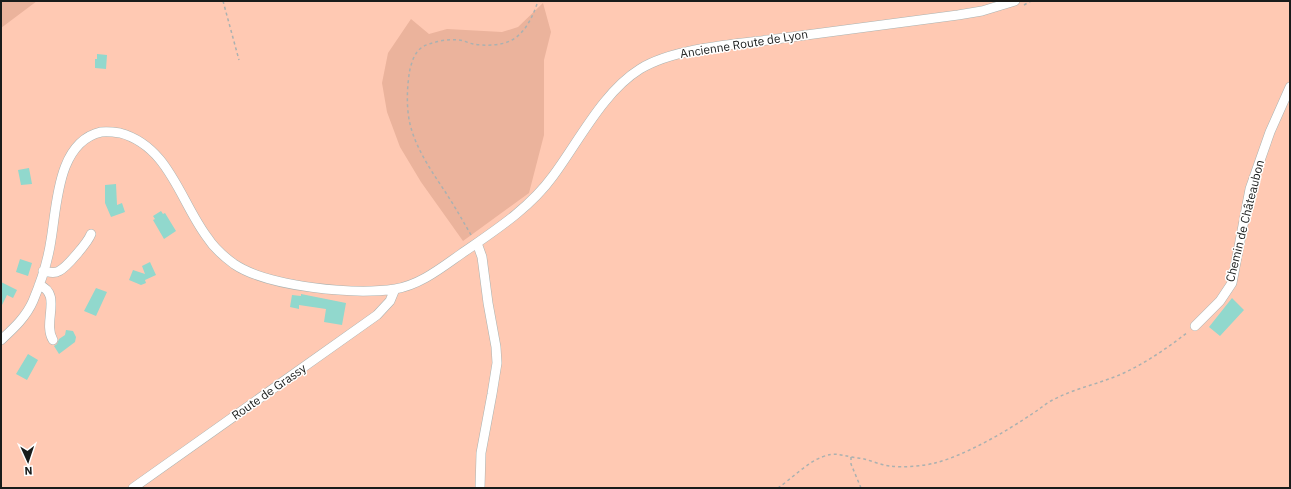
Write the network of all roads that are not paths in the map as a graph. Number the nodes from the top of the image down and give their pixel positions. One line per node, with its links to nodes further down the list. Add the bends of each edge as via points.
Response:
1 (1015, 1): 4 (street, Ancienne Route de Lyon, via 958,15 714,47 650,63 613,90 551,180 537,196)
2 (1290, 88): 8 (street, Chemin de Châteaubon, via 1254,176 1232,283 1220,301)
3 (92, 234): 5 (street, via 61,270)
4 (477, 243): 7 (street, Ancienne Route de Lyon, via 428,276 411,285); 12 (street, via 482,258 497,362 481,453)
5 (43, 271): 6 (street, Ancienne Route de Lyon); 7 (street, Ancienne Route de Lyon, via 48,258 59,188 65,168 83,141 101,132 112,131 142,142 154,153 166,168 204,234 215,248 237,266 257,275 308,286 354,291)
6 (38, 285): 9 (street, Ancienne Route de Lyon, via 28,312); 10 (street, via 48,290 50,297 49,328)
7 (395, 289): 11 (street, Route de Grassy, via 390,301 377,315)
8 (1195, 326)
9 (1, 340)
10 (53, 340)
11 (133, 488)
12 (480, 488)

